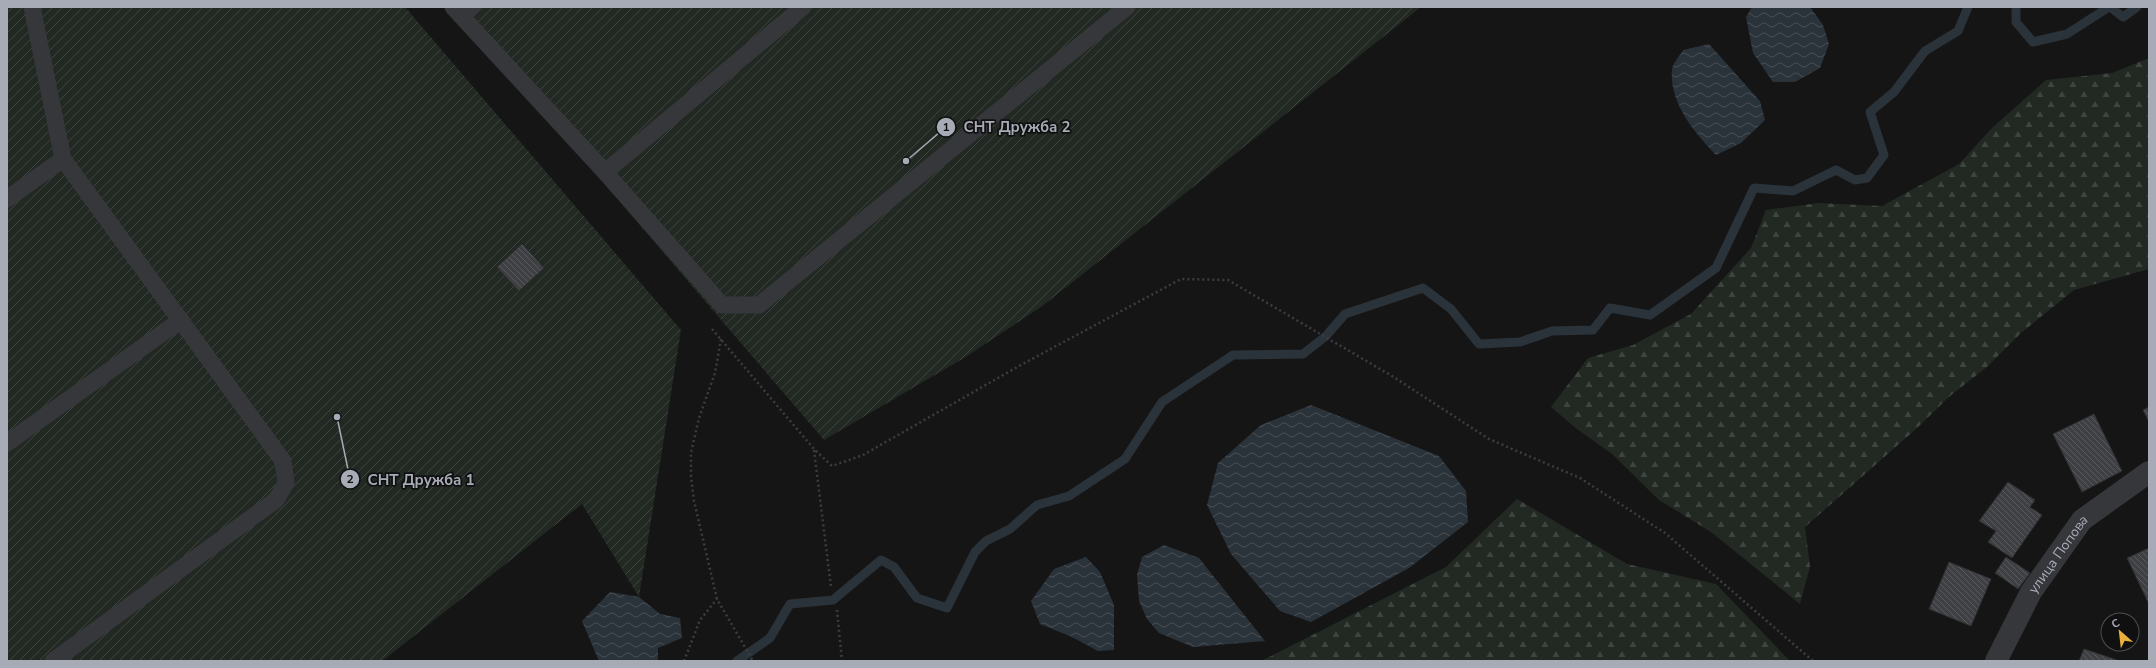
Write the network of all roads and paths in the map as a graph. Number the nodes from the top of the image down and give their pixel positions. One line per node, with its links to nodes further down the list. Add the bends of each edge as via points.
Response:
1 (32, 7): 5 (lane)
2 (803, 7): 6 (lane)
3 (1127, 7): 6 (lane, via 759,305 722,306)
4 (462, 10): 6 (lane)
5 (64, 159): 7 (lane); 8 (lane)
6 (605, 172)
7 (7, 200)
8 (181, 320): 9 (lane); 15 (lane, via 283,461 286,483 276,500)
9 (7, 443)
10 (814, 449): 12 (path); 13 (path, via 721,338 715,373 691,453 694,501); 19 (path, via 832,466 863,455 1019,366 1181,279 1228,280 1392,376 1489,439 1580,478 1665,533)
11 (2149, 472): 20 (street, улица Попова, via 2082,520 2031,592)
12 (831, 587)
13 (717, 599): 16 (path, via 700,620); 17 (path)
14 (837, 610): 18 (path)
15 (54, 661)
16 (684, 661)
17 (753, 661)
18 (842, 661)
19 (1813, 661)
20 (1996, 661)

